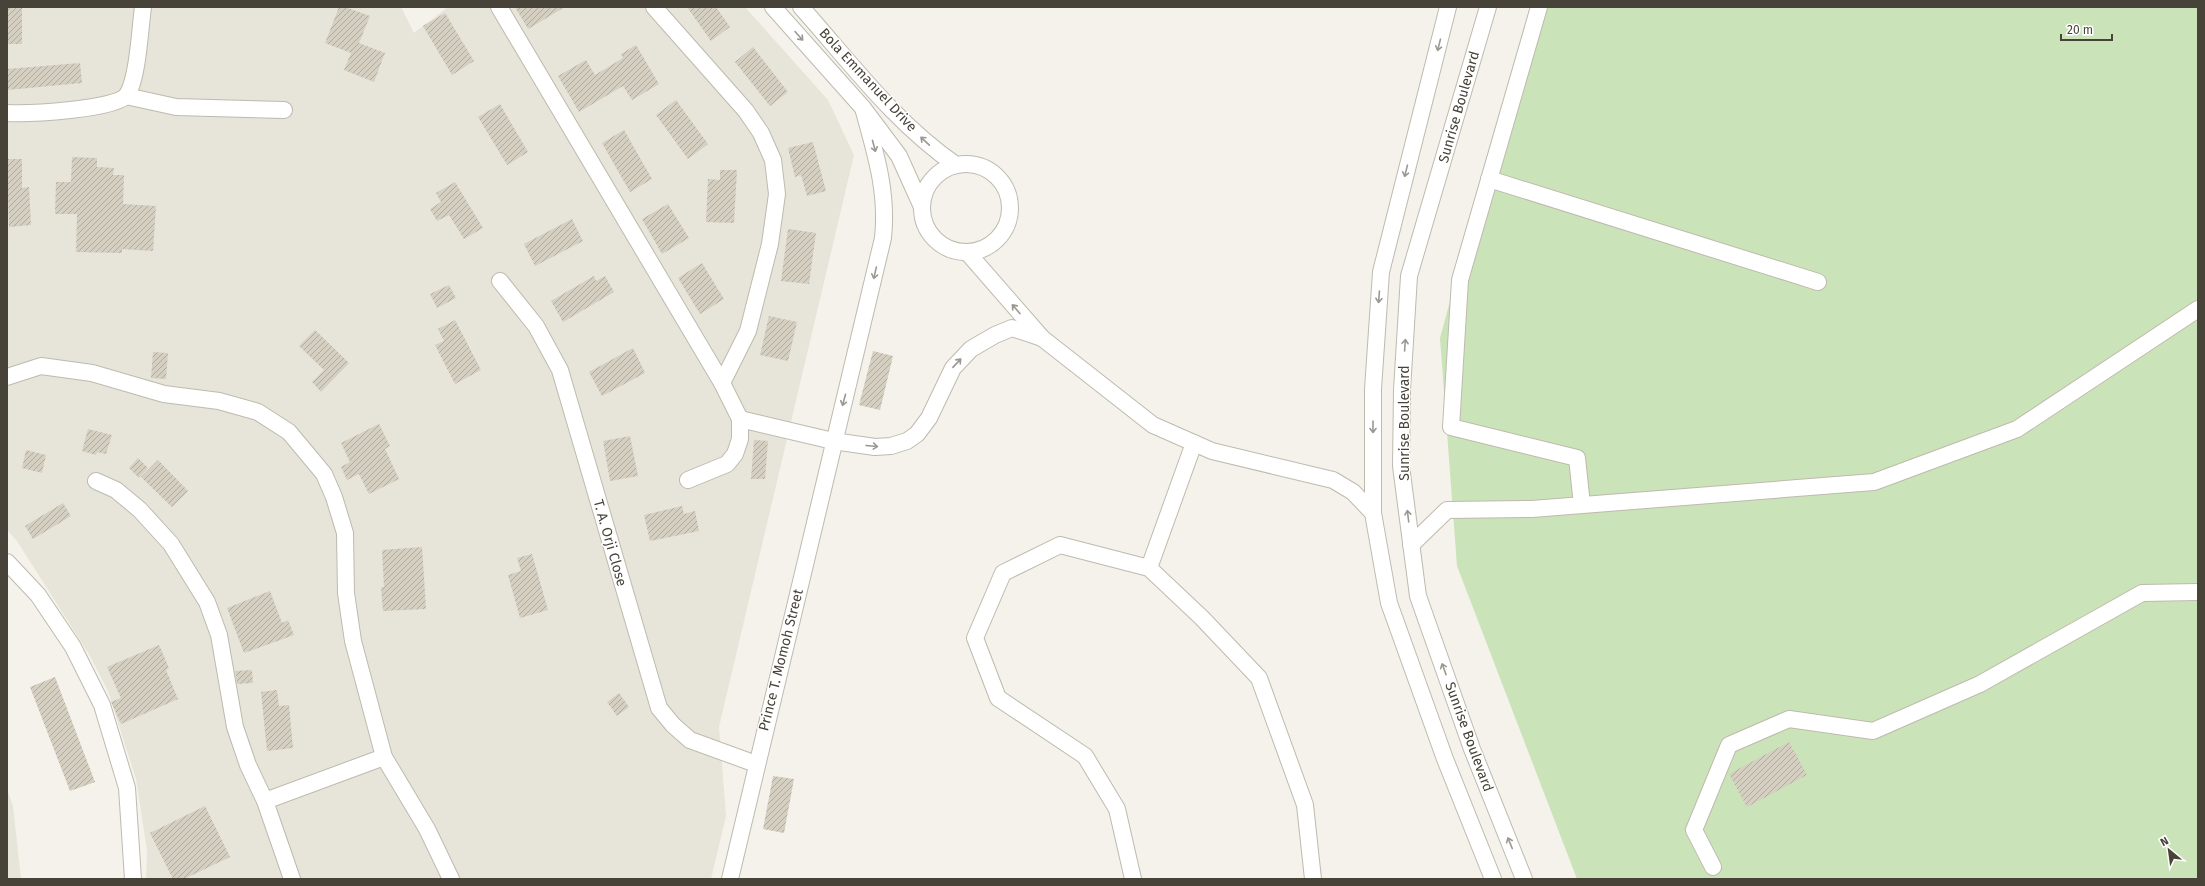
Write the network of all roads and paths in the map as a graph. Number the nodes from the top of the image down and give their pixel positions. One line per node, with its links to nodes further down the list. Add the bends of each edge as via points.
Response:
1 (143, 7): 9 (street, via 135,69)
2 (499, 7): 22 (street)
3 (654, 7): 22 (street, via 746,111 761,133 773,160 777,194 770,244 748,331)
4 (773, 7): 10 (street, Bola Emmanuel Drive, one-way to 10)
5 (801, 7): 13 (street, Bola Emmanuel Drive, one-way to 5, via 937,152 892,110)
6 (1448, 7): 29 (street, Sunrise Boulevard, one-way to 29, via 1380,272 1373,389)
7 (1488, 7): 30 (street, Sunrise Boulevard, one-way to 7, via 1401,466 1402,390 1409,276)
8 (1538, 7): 14 (street)
9 (126, 96): 11 (street, via 176,107); 12 (street, via 106,105 28,114)
10 (863, 108): 15 (street, Bola Emmanuel Drive, via 899,156); 24 (street, Prince T. Momoh Street, one-way to 24, via 883,188 886,212 884,231 851,375)
11 (284, 110)
12 (7, 113)
13 (956, 165): 15 (street, via 942,171 931,181 924,193); 16 (street, via 971,164 985,167 998,176 1007,188 1011,203 1010,218 1004,232 994,243 981,250)
14 (1489, 179): 18 (street); 28 (street, via 1460,280 1451,427 1577,458)
15 (922, 207): 16 (street, via 924,221 935,239 953,250)
16 (967, 252): 20 (street, one-way to 16)
17 (500, 281): 35 (street, T. A. Orji Close, via 536,326 560,370 659,708 690,740)
18 (1818, 282)
19 (2198, 309): 28 (street, via 2016,429 1874,482)
20 (1042, 338): 24 (street, one-way to 20, via 875,447 907,441 917,434 929,418 952,368 971,349 1012,328); 25 (street, via 1153,425)
21 (7, 377): 34 (street, via 41,366 92,373 164,394 219,401 258,412 288,432 324,474 345,533 346,593 353,641)
22 (722, 383): 23 (street)
23 (740, 419): 24 (street); 26 (street, via 740,439 736,454 727,464)
24 (833, 441): 35 (street, Prince T. Momoh Street)
25 (1194, 443): 29 (street, via 1212,451 1333,480 1353,492); 32 (street)
26 (688, 480)
27 (96, 481): 36 (street, via 116,490 156,527 171,544 207,602 219,635 235,727 248,765)
28 (1582, 506): 30 (street, via 1447,510)
29 (1373, 513): 44 (street, Sunrise Boulevard, via 1389,603 1445,759)
30 (1411, 545): 45 (street, Sunrise Boulevard, one-way to 30, via 1472,749 1418,596)
31 (7, 562): 38 (street, via 38,595 73,647 102,705 127,788)
32 (1149, 568): 42 (street, via 1060,545 1003,573 975,638 998,698 1085,756 1117,809); 43 (street, via 1202,618 1259,678 1305,805)
33 (2198, 592): 37 (street, via 2142,593 1980,684 1873,731 1789,719 1728,745 1694,830)
34 (384, 757): 36 (street); 40 (street, via 427,829)
35 (756, 764): 41 (street, Prince T. Momoh Street)
36 (265, 801): 39 (street)
37 (1713, 867)
38 (133, 879)
39 (292, 879)
40 (451, 879)
41 (730, 879)
42 (1133, 879)
43 (1313, 879)
44 (1493, 879)
45 (1524, 879)

